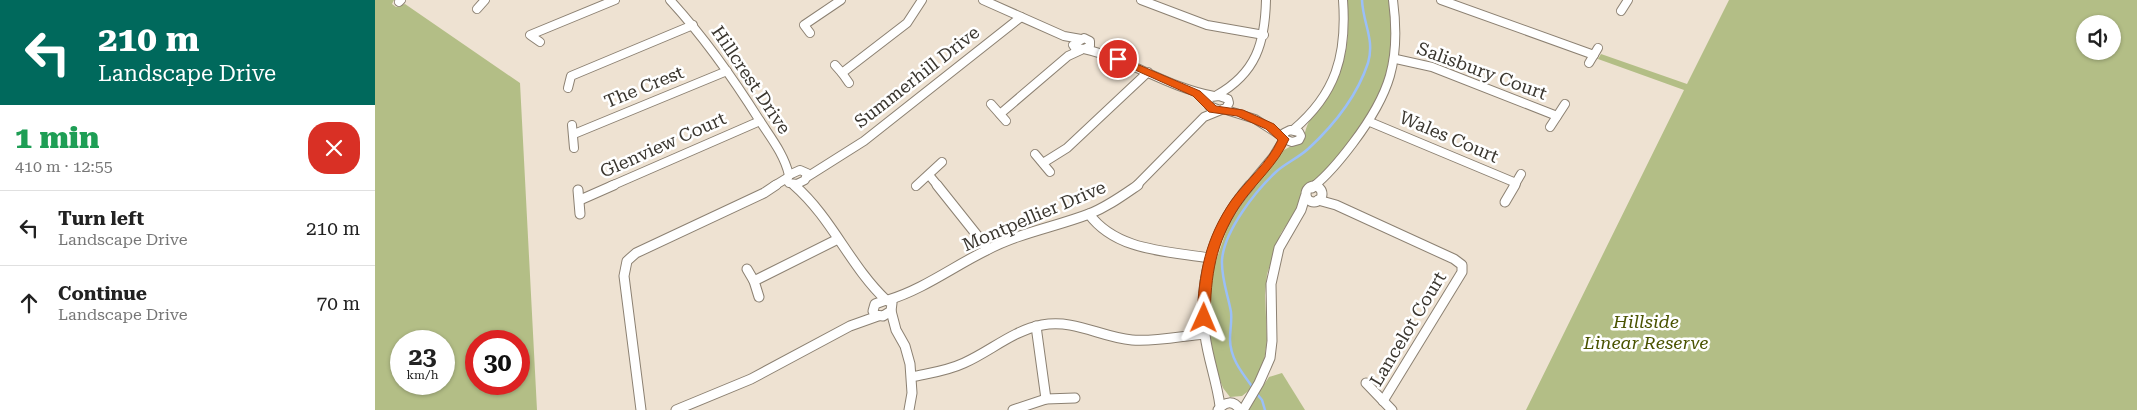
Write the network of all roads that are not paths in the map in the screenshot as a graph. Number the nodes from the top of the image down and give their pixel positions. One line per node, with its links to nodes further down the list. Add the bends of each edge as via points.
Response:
1 (485, 0): 13 (street)
2 (615, 0): 21 (street)
3 (670, 0): 17 (street, Hillcrest Drive)
4 (841, 0): 18 (street)
5 (922, 0): 34 (street, via 893,35)
6 (983, 0): 16 (street)
7 (1141, 0): 22 (street, via 1207,25)
8 (1266, 0): 22 (street)
9 (1343, 0): 53 (street, via 1346,29 1339,65 1325,95)
10 (1393, 0): 29 (street, via 1398,43)
11 (1441, 0): 30 (street, via 1596,51)
12 (1626, 0): 14 (street)
13 (477, 9)
14 (1621, 11)
15 (798, 17): 18 (street)
16 (1021, 17): 23 (street); 60 (street, Summerhill Drive, via 864,141)
17 (693, 24): 32 (street, Hillcrest Drive); 36 (street, via 569,73)
18 (804, 25): 20 (street)
19 (522, 30): 21 (street)
20 (811, 33)
21 (530, 35): 25 (street)
22 (1264, 35): 37 (street, via 1252,65)
23 (1063, 36): 24 (street); 27 (street)
24 (1081, 38): 26 (street); 27 (street, via 1076,40)
25 (540, 42)
26 (1091, 43): 27 (street, via 1088,48); 28 (street)
27 (1078, 48): 28 (street); 45 (street)
28 (1103, 53): 33 (street)
29 (1396, 59): 46 (street, Salisbury Court, via 1432,66); 50 (street, via 1382,100)
30 (1589, 63)
31 (835, 65): 34 (street)
32 (727, 71): 48 (street, Hillcrest Drive); 56 (street, The Crest, via 573,129)
33 (1148, 72): 38 (street); 62 (street, via 1067,148)
34 (841, 73): 35 (street)
35 (849, 83)
36 (568, 88)
37 (1232, 88): 39 (street); 43 (street)
38 (1197, 94): 39 (street); 42 (street)
39 (1215, 95): 42 (street, via 1208,100); 43 (street, via 1223,96)
40 (991, 104): 45 (street)
41 (1565, 104): 46 (street, Salisbury Court)
42 (1208, 105): 43 (street, via 1213,109); 47 (street, Montpellier Drive)
43 (1225, 106): 44 (street); 47 (street, Montpellier Drive)
44 (1239, 112): 51 (street)
45 (1000, 114): 49 (street)
46 (1557, 116): 52 (street, Salisbury Court)
47 (1204, 117): 81 (street, Montpellier Drive, via 1140,184)
48 (760, 121): 59 (street, Hillcrest Drive); 77 (street, Glenview Court)
49 (1006, 121)
50 (1370, 122): 67 (street); 69 (street, Wales Court)
51 (1270, 126): 53 (street); 54 (street)
52 (1550, 128)
53 (1295, 131): 54 (street, via 1284,133); 55 (street, via 1301,138)
54 (1284, 138): 55 (street); 57 (street)
55 (1295, 142): 57 (street)
56 (574, 148)
57 (1278, 152): 84 (street, via 1235,204)
58 (1035, 154): 62 (street)
59 (784, 158): 65 (street, Hillcrest Drive); 68 (street, Hillcrest Drive)
60 (832, 161): 65 (street, Summerhill Drive)
61 (942, 162): 66 (street)
62 (1043, 163): 63 (street)
63 (1050, 172)
64 (1521, 174): 69 (street)
65 (804, 175): 68 (street); 68 (street); 76 (street)
66 (929, 175): 70 (street); 83 (street)
67 (1327, 176): 71 (street); 75 (street)
68 (790, 180): 73 (street); 76 (street)
69 (1516, 183): 78 (street)
70 (916, 186)
71 (1311, 188): 74 (street); 75 (street)
72 (578, 190): 77 (street)
73 (764, 193): 101 (street, via 636,253 624,265)
74 (1305, 196): 75 (street); 79 (street)
75 (1319, 196): 79 (street); 99 (street, Lancelot Court, via 1454,258 1462,265 1462,272)
76 (811, 198): 82 (street)
77 (580, 200): 80 (street)
78 (1505, 202)
79 (1301, 210): 100 (street, via 1282,240 1275,266 1270,299 1270,358 1252,394)
80 (581, 214)
81 (1089, 214): 83 (street, Montpellier Drive, via 1029,232); 84 (street, via 1105,234 1117,240)
82 (838, 239): 86 (street); 87 (street)
83 (988, 249): 89 (street, Montpellier Drive)
84 (1209, 258): 93 (street, via 1203,302)
85 (747, 269): 86 (street)
86 (754, 280): 88 (street)
87 (869, 286): 89 (street); 90 (street)
88 (759, 297)
89 (889, 305): 90 (street); 90 (street, via 879,301); 92 (street)
90 (876, 311): 92 (street); 103 (street, via 751,379)
91 (1036, 326): 93 (street, via 1069,324 1133,340); 94 (street, via 1009,337 964,363); 98 (street)
92 (896, 330): 94 (street, via 908,354)
93 (1204, 334): 95 (street)
94 (912, 377): 104 (street)
95 (1217, 383): 100 (street); 102 (street)
96 (1366, 383): 99 (street, Lancelot Court)
97 (1075, 398): 98 (street)
98 (1047, 399): 105 (street)
99 (1383, 401): 106 (street, Lancelot Court)
100 (1237, 406): 102 (street, via 1225,403)
101 (643, 407)
102 (1219, 408)
103 (676, 410)
104 (909, 410)
105 (1013, 410)
106 (1392, 410)

